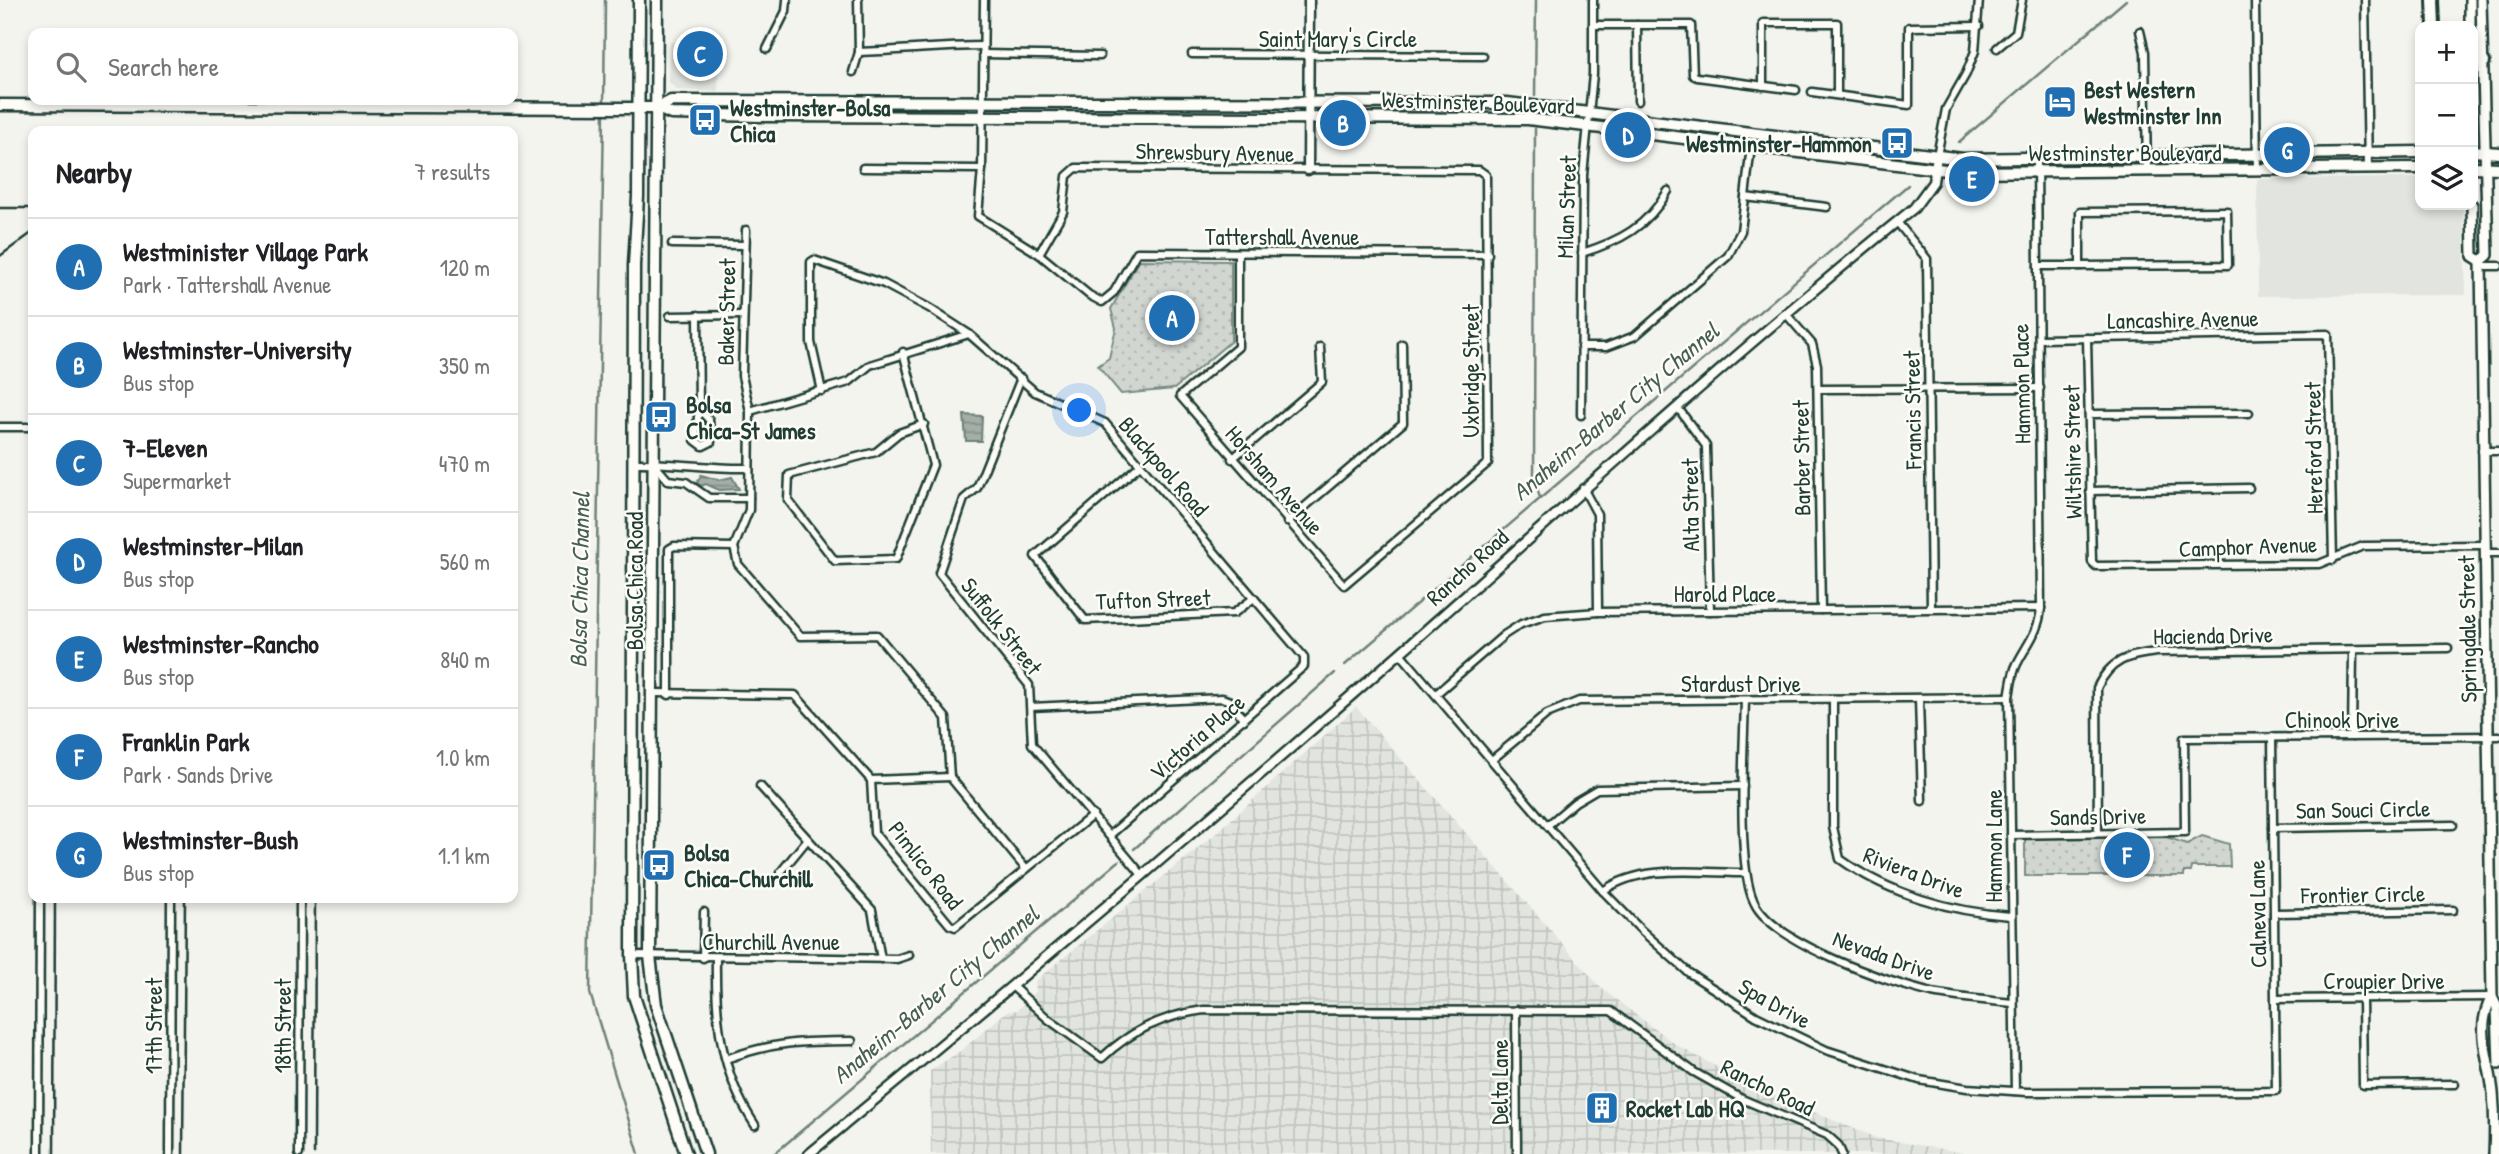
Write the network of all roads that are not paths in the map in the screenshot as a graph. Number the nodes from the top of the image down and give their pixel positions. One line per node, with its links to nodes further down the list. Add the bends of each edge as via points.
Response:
1 (639, 0): 39 (main road, Bolsa Chica Road)
2 (657, 0): 40 (main road, Bolsa Chica Road)
3 (787, 0): 22 (street)
4 (858, 0): 24 (street)
5 (984, 0): 23 (street)
6 (1309, 0): 27 (street)
7 (1593, 0): 17 (street, Milan Street)
8 (1979, 0): 19 (street)
9 (2022, 0): 21 (street, via 2016,32)
10 (2255, 0): 51 (street)
11 (2365, 0): 49 (street)
12 (2433, 0): 15 (highway)
13 (2470, 0): 16 (main road)
14 (2481, 0): 29 (main road, Springdale Street)
15 (2434, 21)
16 (2470, 21)
17 (1593, 25): 18 (street); 41 (street, Milan Street)
18 (1637, 25): 31 (street, via 1691,25 1693,75); 37 (street)
19 (1979, 26): 34 (street, via 1909,27 1909,105); 52 (street, via 1972,61 1946,108)
20 (2140, 31): 53 (street, via 2145,51)
21 (1997, 48)
22 (767, 49)
23 (983, 50): 24 (street, via 926,46); 26 (street); 35 (street)
24 (859, 51): 30 (street)
25 (1192, 54): 27 (street, Saint Mary's Circle)
26 (1100, 55)
27 (1309, 55): 28 (street, Saint Mary's Circle); 36 (street)
28 (1483, 56)
29 (2478, 62): 48 (main road, Springdale Street)
30 (853, 72)
31 (1762, 86): 32 (street); 34 (street, via 1763,23 1838,23)
32 (1796, 90)
33 (1812, 92): 34 (street)
34 (1837, 96)
35 (983, 100): 36 (main road, Westminster Boulevard); 40 (main road, Westminster Boulevard, via 671,102); 42 (street)
36 (1308, 101): 41 (main road, Westminster Boulevard, via 1507,103); 43 (street)
37 (1638, 101)
38 (0, 105): 39 (main road, Westminster Boulevard)
39 (639, 108): 40 (main road, Westminster Boulevard); 113 (main road, Bolsa Chica Road)
40 (659, 108): 42 (main road, Westminster Boulevard, via 671,114); 114 (main road, Bolsa Chica Road)
41 (1589, 111): 44 (street, Milan Street); 52 (main road, Westminster Boulevard)
42 (983, 116): 43 (main road, Westminster Boulevard); 60 (street)
43 (1308, 117): 44 (main road, Westminster Boulevard, via 1515,118); 63 (street)
44 (1588, 125): 45 (main road, Westminster Boulevard); 77 (street, Milan Street)
45 (1752, 146): 61 (main road, Westminster Boulevard); 69 (street)
46 (2478, 151): 48 (main road)
47 (2415, 152): 49 (main road, Westminster Boulevard)
48 (2485, 152): 50 (main road); 58 (main road, Springdale Street)
49 (2368, 153): 51 (main road, Westminster Boulevard); 62 (street)
50 (2499, 153)
51 (2257, 155): 53 (main road, Westminster Boulevard); 64 (street)
52 (1937, 156): 54 (main road, Westminster Boulevard); 61 (street)
53 (2147, 157): 54 (main road, Westminster Boulevard); 65 (street)
54 (2037, 159): 66 (street, Hammon Place)
55 (2478, 167): 58 (main road)
56 (863, 168): 60 (street)
57 (2415, 168): 62 (main road, Westminster Boulevard)
58 (2486, 168): 59 (main road); 80 (main road, Springdale Street, via 2488,256)
59 (2499, 168)
60 (982, 169): 78 (street, via 978,216)
61 (1936, 169): 66 (main road, Westminster Boulevard); 72 (street, Rancho Road, via 1921,201)
62 (2368, 169): 64 (main road, Westminster Boulevard)
63 (1308, 170): 67 (street, Shrewsbury Avenue, via 1479,170); 78 (street, Shrewsbury Avenue, via 1076,168 1069,172 1063,212)
64 (2257, 170): 65 (main road, Westminster Boulevard)
65 (2147, 171): 66 (main road, Westminster Boulevard)
66 (2037, 172): 81 (street, Hammon Place)
67 (1486, 175): 79 (street, Uxbridge Street)
68 (1668, 191): 77 (street, via 1630,234)
69 (1745, 197): 70 (street); 94 (street, via 1741,231 1728,256 1635,336 1605,347)
70 (1827, 207)
71 (2472, 210): 80 (main road, Springdale Street, via 2473,256)
72 (1897, 222): 86 (street, Rancho Road); 97 (street, Francis Street, via 1927,259)
73 (746, 230): 75 (street, Baker Street)
74 (672, 244): 75 (street)
75 (744, 245): 85 (street, Baker Street)
76 (1238, 253): 78 (street, Tattershall Avenue, via 1136,253 1114,292 1102,302); 79 (street, Tattershall Avenue); 112 (street, Horsham Avenue, via 1238,347 1180,396)
77 (1582, 253): 94 (street, Milan Street)
78 (1039, 254)
79 (1488, 254): 127 (street, Uxbridge Street, via 1488,463)
80 (2481, 263): 83 (street); 110 (main road, Springdale Street)
81 (2038, 266): 82 (street); 90 (street, Hammon Place)
82 (2080, 266): 82 (street, via 2228,265 2227,211 2080,212)
83 (2499, 266)
84 (698, 315): 85 (street); 87 (street); 102 (street)
85 (743, 315): 103 (street, Baker Street, via 742,376)
86 (1787, 315): 99 (street, Barber Street, via 1812,344); 101 (street, Rancho Road)
87 (670, 316)
88 (969, 334): 95 (street); 96 (street, Blackpool Road); 100 (street, Blackpool Road, via 884,284 812,260 811,342)
89 (2328, 334): 91 (street, Lancashire Avenue); 125 (street, Hereford Street)
90 (2039, 338): 91 (street, Lancashire Avenue); 98 (street, Hammon Place)
91 (2087, 338): 105 (street, Wiltshire Street)
92 (1402, 344): 121 (street, via 1403,423)
93 (1320, 347): 112 (street, via 1322,382)
94 (1581, 347): 106 (street, Milan Street)
95 (903, 352): 100 (street, via 870,365 849,382); 107 (street)
96 (1021, 378): 115 (street, Blackpool Road, via 1035,392 1105,423); 146 (street, Suffolk Street, via 977,488 964,499 939,573 1030,685)
97 (1930, 388): 98 (street); 99 (street); 129 (street, Francis Street)
98 (2040, 388): 130 (street, Hammon Place)
99 (1818, 389): 131 (street, Barber Street)
100 (822, 391): 103 (street)
101 (1678, 408): 117 (street, Rancho Road); 132 (street, Alta Street, via 1706,446)
102 (699, 409): 102 (street, via 695,440 703,446 711,442 711,426)
103 (750, 411): 116 (street, Baker Street)
104 (2249, 412): 105 (street)
105 (2088, 414): 119 (street, Wiltshire Street)
106 (1581, 415)
107 (924, 424): 107 (street, via 933,465 896,559 835,561 788,500 789,475 876,452 899,433)
108 (0, 427): 109 (street)
109 (28, 427)
110 (2482, 451): 111 (street); 123 (main road, Springdale Street)
111 (2499, 451)
112 (1233, 459): 121 (street, Horsham Avenue)
113 (635, 463): 114 (street); 138 (main road, Bolsa Chica Road)
114 (653, 463): 116 (street, via 711,470); 120 (street, via 668,480 686,482 709,498); 139 (main road, Bolsa Chica Road)
115 (1140, 465): 128 (street, Blackpool Road); 128 (street, Tufton Street, via 1035,556 1086,620 1234,613)
116 (749, 468): 120 (street, Baker Street)
117 (1583, 488): 133 (street, via 1597,514); 136 (street, Rancho Road)
118 (2249, 488): 119 (street)
119 (2090, 491): 126 (street, Wiltshire Street)
120 (749, 498): 122 (street, Baker Street, via 749,510)
121 (1287, 522): 127 (street, Horsham Avenue)
122 (734, 547): 141 (street, via 671,547); 154 (street, via 738,564 800,636 877,635 946,718)
123 (2485, 549): 124 (street, Camphor Avenue); 125 (street, Camphor Avenue, via 2363,546); 149 (main road, Springdale Street)
124 (2499, 553)
125 (2333, 560): 126 (street, Camphor Avenue, via 2319,564)
126 (2094, 565)
127 (1344, 585)
128 (1254, 598): 137 (street, Blackpool Road)
129 (1931, 608): 130 (street, Harold Place); 131 (street, Harold Place)
130 (2041, 608): 142 (street, Hammon Lane, via 2032,642 2015,666)
131 (1821, 610): 132 (street, Harold Place)
132 (1710, 611): 133 (street, Harold Place)
133 (1598, 612): 140 (street, Harold Place, via 1545,616 1521,624)
134 (2448, 648): 135 (street, Hacienda Drive)
135 (2353, 650): 152 (street); 164 (street, Hacienda Drive, via 2157,652 2115,662 2097,688)
136 (1400, 653): 140 (street, Spa Drive); 171 (street, Rancho Road)
137 (1305, 663): 147 (street, Victoria Place)
138 (635, 677): 139 (main road); 148 (main road, Bolsa Chica Road)
139 (654, 693): 141 (street); 148 (main road, via 641,700 641,722); 182 (main road, Bolsa Chica Road)
140 (1436, 694): 153 (street, Spa Drive)
141 (668, 695): 155 (street, via 795,695)
142 (2009, 697): 143 (street, Stardust Drive); 166 (street, Hammon Lane)
143 (1919, 699): 145 (street, Stardust Drive); 158 (street)
144 (1745, 700): 145 (street, Stardust Drive); 153 (street, Stardust Drive, via 1568,703 1547,714); 157 (street, Nevada Drive)
145 (1833, 700): 179 (street, Riviera Drive, via 1833,827 1840,859 1899,890 1971,913)
146 (1031, 707): 147 (street, via 1222,698 1230,701); 159 (street, Suffolk Street, via 1032,744)
147 (1244, 720): 165 (street, Victoria Place)
148 (635, 726): 181 (main road, Bolsa Chica Road)
149 (2488, 736): 150 (street, Chinook Drive); 152 (street, Chinook Drive); 187 (main road, Springdale Street)
150 (2499, 736)
151 (2272, 737): 152 (street, Chinook Drive); 162 (street, Calneva Lane); 163 (street, Chinook Drive, via 2184,738)
152 (2352, 737)
153 (1493, 760): 160 (street, Spa Drive)
154 (950, 777): 155 (street); 168 (street)
155 (871, 780): 168 (street, Pimlico Road, via 874,832 950,925 955,927)
156 (760, 786): 167 (street)
157 (1743, 786): 160 (street, via 1597,789); 170 (street, Nevada Drive)
158 (1922, 800)
159 (1093, 815): 165 (street, Suffolk Street); 168 (street)
160 (1549, 825): 172 (street, Spa Drive)
161 (2453, 825): 162 (street, San Souci Circle)
162 (2273, 828): 178 (street, Calneva Lane)
163 (2185, 832): 164 (street, Sands Drive)
164 (2098, 833): 166 (street, Sands Drive)
165 (1110, 835): 171 (street, Suffolk Street)
166 (2011, 835): 179 (street, Hammon Lane)
167 (807, 840): 169 (street); 185 (street, via 872,910)
168 (1025, 868)
169 (780, 873)
170 (1746, 873): 172 (street, via 1638,873); 190 (street, Nevada Drive, via 1754,904 1776,928 1843,964 1933,993)
171 (1143, 876): 186 (street, Rancho Road)
172 (1602, 891): 197 (street, Spa Drive, via 1689,973 1756,1016 1814,1044 1919,1080)
173 (40, 903): 200 (street)
174 (171, 903): 201 (street, 17th Street)
175 (300, 903): 202 (street, 18th Street)
176 (2452, 910): 178 (street, Frontier Circle)
177 (704, 912): 183 (street)
178 (2274, 914): 189 (street, Calneva Lane)
179 (2011, 916): 190 (street, Hammon Lane)
180 (909, 954): 185 (street, Churchill Avenue)
181 (632, 955): 182 (street, Churchill Avenue); 203 (main road, Bolsa Chica Road, via 635,996)
182 (650, 956): 183 (street, Churchill Avenue); 204 (main road, Bolsa Chica Road, via 656,1005)
183 (703, 958): 184 (street, Churchill Avenue)
184 (716, 958): 185 (street, Churchill Avenue); 193 (street, via 717,1031)
185 (881, 959)
186 (1013, 987): 191 (street, Rancho Road, via 1102,1058 1160,1021 1204,1010); 205 (street, Rancho Road)
187 (2492, 997): 188 (street, Croupier Drive); 194 (main road, Springdale Street, via 2497,1007); 196 (main road, Springdale Street, via 2484,1012 2485,1063)
188 (2362, 998): 189 (street, Croupier Drive); 195 (street, via 2362,1085)
189 (2276, 999): 198 (street, Calneva Lane)
190 (2012, 1003): 197 (street, Hammon Lane)
191 (1516, 1010): 206 (street, Delta Lane); 207 (street, Rancho Road, via 1611,1011 1681,1064 1742,1099 1827,1135)
192 (852, 1041): 193 (street, via 790,1041)
193 (726, 1059): 199 (street, via 741,1105)
194 (2499, 1066): 196 (main road, Springdale Street)
195 (2455, 1084)
196 (2496, 1090): 208 (main road, Springdale Street)
197 (2015, 1091): 198 (street, Spa Drive)
198 (2276, 1091)
199 (755, 1125)
200 (39, 1154)
201 (170, 1154)
202 (299, 1154)
203 (685, 1154)
204 (706, 1154)
205 (809, 1154)
206 (1517, 1154)
207 (1842, 1154)
208 (2494, 1154)

